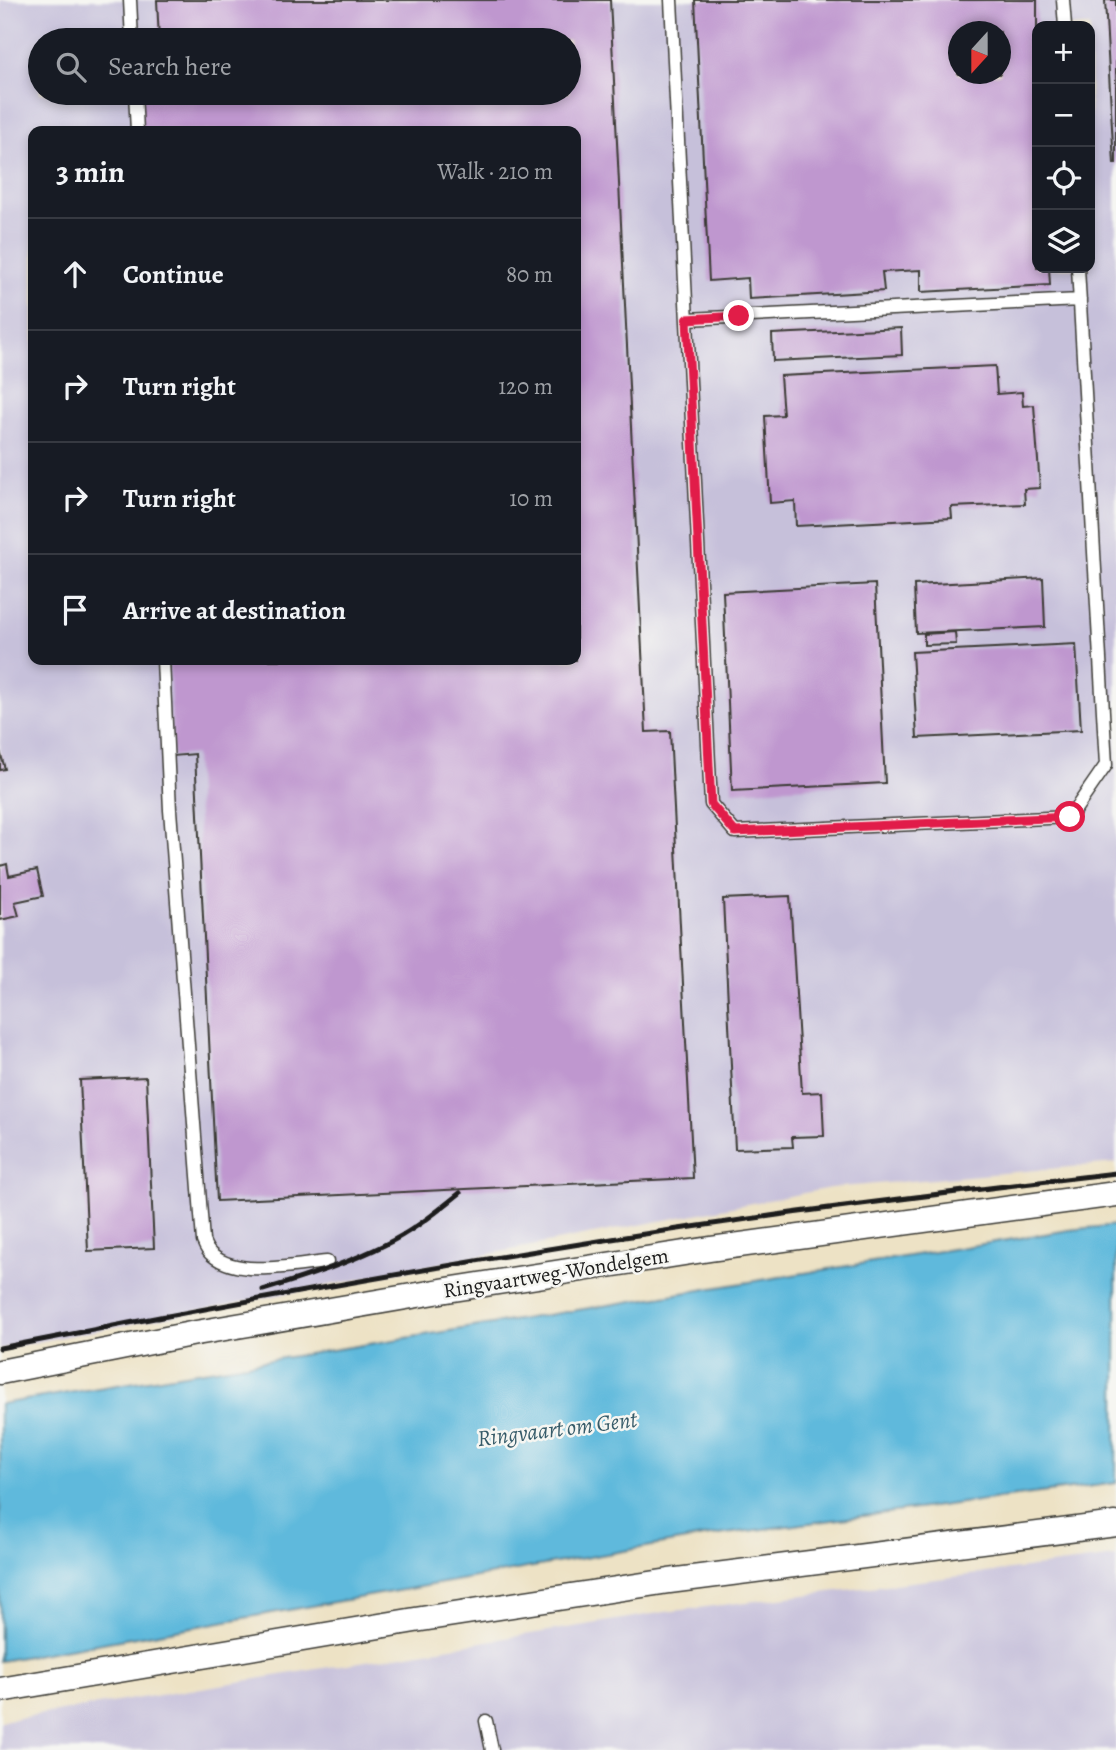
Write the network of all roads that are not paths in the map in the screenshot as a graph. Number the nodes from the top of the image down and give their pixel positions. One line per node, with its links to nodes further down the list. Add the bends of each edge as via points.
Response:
1 (130, 0): 5 (lane)
2 (671, 0): 10 (lane)
3 (1063, 0): 4 (lane)
4 (1065, 21)
5 (131, 28)
6 (136, 105): 7 (lane)
7 (137, 126)
8 (1078, 273): 9 (lane)
9 (1080, 300): 10 (lane); 10 (lane, via 1106,765 1070,817 735,832 711,804)
10 (687, 319)
11 (163, 665): 13 (lane, via 203,1241 210,1254 229,1265 263,1268)
12 (1116, 1194): 14 (street, Ringvaartweg-Wondelgem, via 710,1248 196,1333)
13 (327, 1262)
14 (0, 1372)
15 (1116, 1524): 16 (street, via 668,1581)
16 (0, 1690)
17 (486, 1721): 18 (lane)
18 (492, 1750)

